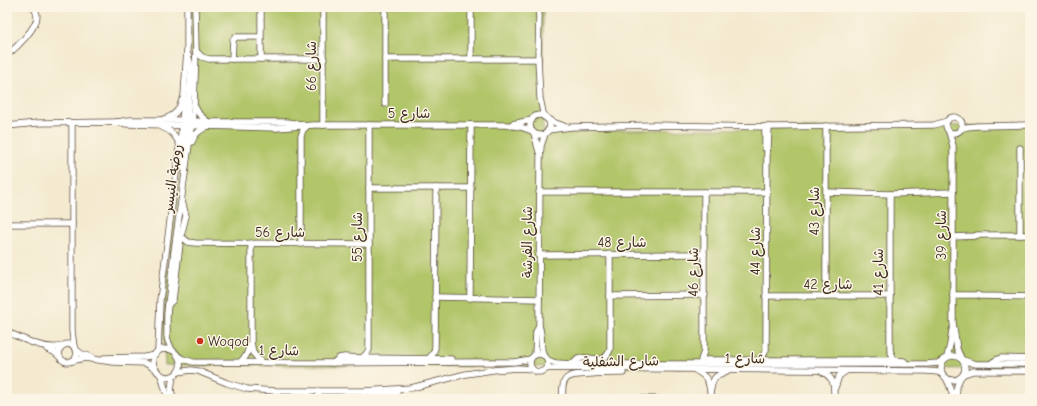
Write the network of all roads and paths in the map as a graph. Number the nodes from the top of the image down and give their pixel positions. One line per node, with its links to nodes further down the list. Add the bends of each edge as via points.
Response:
1 (33, 7): 12 (street, via 36,21 25,38)
2 (187, 7): 10 (street, روضة النيسر)
3 (195, 7): 11 (street, روضة النيسر)
4 (261, 7): 9 (street)
5 (323, 7): 16 (street, شارع 66)
6 (385, 7): 17 (street)
7 (471, 7): 18 (street)
8 (539, 7): 19 (street)
9 (260, 37): 14 (street, via 236,37 233,40); 15 (street)
10 (187, 49): 22 (street, روضة النيسر); 31 (street, via 191,65)
11 (196, 51): 13 (street, via 202,57); 20 (street, روضة النيسر)
12 (8, 52)
13 (209, 58): 14 (street); 20 (street)
14 (232, 59): 15 (street)
15 (261, 59): 16 (street)
16 (324, 59): 33 (street, شارع 66)
17 (385, 59): 18 (street); 23 (street)
18 (470, 59): 19 (street)
19 (538, 59): 21 (street)
20 (196, 66): 24 (street, روضة النيسر)
21 (539, 92): 25 (street); 26 (street, via 540,105)
22 (185, 94): 28 (street, via 175,113); 31 (street, روضة النيسر)
23 (385, 104)
24 (194, 105): 31 (street, روضة النيسر); 32 (street)
25 (534, 118): 26 (street); 36 (street, شارع 5); 48 (street, via 530,125)
26 (546, 118): 43 (street); 49 (street, via 550,124)
27 (946, 121): 29 (street, via 954,117); 37 (street); 46 (street)
28 (156, 122): 30 (street); 31 (street); 51 (street, via 170,131)
29 (961, 122): 42 (street); 47 (street)
30 (72, 123): 39 (street); 67 (street)
31 (187, 123): 32 (street); 51 (street, روضة النيسر); 55 (street, روضة النيسر)
32 (207, 124): 40 (street, via 286,122); 45 (street); 55 (street, via 194,136 189,169)
33 (323, 125): 34 (street, شارع 5); 40 (street, شارع 5)
34 (369, 125): 35 (street, شارع 5); 56 (street, شارع 55)
35 (471, 125): 36 (street, شارع 5); 58 (street)
36 (506, 125): 48 (street, شارع 5)
37 (934, 125): 41 (street); 46 (street)
38 (1030, 125): 42 (street)
39 (7, 126)
40 (310, 126): 45 (street); 50 (street, via 303,130)
41 (826, 126): 44 (street); 62 (street, شارع 43)
42 (977, 126): 47 (street)
43 (571, 127): 44 (street); 49 (street)
44 (767, 127): 61 (street, شارع 44)
45 (277, 128): 50 (street, via 282,131 295,130)
46 (948, 131): 47 (street); 52 (street, شارع 39)
47 (959, 131): 52 (street, شارع 39)
48 (533, 132): 49 (street, via 539,135); 54 (street, شارع الفرشة)
49 (546, 132): 54 (street, شارع الفرشة)
50 (301, 136): 74 (street)
51 (180, 145): 105 (street, روضة النيسر, via 160,300)
52 (953, 146): 63 (street, شارع 39)
53 (1020, 148): 69 (street)
54 (540, 158): 59 (street, شارع الفرشة)
55 (184, 177): 65 (street, روضة النيسر)
56 (369, 188): 57 (street); 75 (street, شارع 55)
57 (436, 188): 58 (street); 87 (street)
58 (470, 188): 88 (street)
59 (539, 192): 60 (street); 79 (street, شارع الفرشة)
60 (704, 192): 61 (street); 78 (street, شارع 46)
61 (767, 192): 82 (street, شارع 44)
62 (826, 192): 64 (street); 83 (street, شارع 43)
63 (953, 192): 64 (street); 68 (street, شارع 39)
64 (890, 194): 84 (street, شارع 41)
65 (182, 200): 71 (street, via 186,216); 90 (street, روضة النيسر)
66 (7, 224): 67 (street)
67 (72, 224): 93 (street)
68 (953, 235): 69 (street); 85 (street, شارع 39)
69 (1020, 235): 70 (street)
70 (1030, 235)
71 (181, 236): 72 (street); 76 (street)
72 (190, 243): 73 (street, شارع 56); 76 (street)
73 (251, 243): 74 (street, شارع 56); 96 (street)
74 (301, 244): 75 (street, شارع 56)
75 (369, 244): 101 (street, شارع 55)
76 (179, 251): 90 (street, via 173,300)
77 (610, 254): 78 (street, شارع 48); 79 (street, شارع 48); 80 (street)
78 (704, 254): 81 (street, شارع 46)
79 (539, 255): 89 (street, شارع الفرشة)
80 (610, 296): 81 (street); 130 (street, شارع 1, via 609,352 604,358 579,359)
81 (705, 296): 104 (street, شارع 46)
82 (766, 296): 83 (street, شارع 42); 102 (street, شارع 44)
83 (826, 296): 84 (street, شارع 42)
84 (890, 296): 103 (street, شارع 41)
85 (953, 296): 86 (street); 91 (street, شارع 39)
86 (1029, 296): 106 (street)
87 (436, 297): 88 (street); 99 (street)
88 (470, 298): 89 (street)
89 (539, 300): 92 (street, شارع الفرشة)
90 (168, 304): 100 (street, روضة النيسر, via 167,336)
91 (953, 324): 115 (street, شارع 39); 116 (street, شارع 39, via 957,348)
92 (539, 326): 109 (street, شارع الفرشة); 114 (street, شارع الفرشة)
93 (72, 331): 97 (street); 98 (street)
94 (7, 332): 97 (street, via 50,347)
95 (7, 335): 107 (street)
96 (251, 342): 126 (street); 127 (street, via 253,353)
97 (64, 345): 98 (street, via 71,345); 107 (street, via 59,351)
98 (74, 348): 105 (street, via 87,356 108,358 144,358); 125 (street, via 76,355)
99 (435, 348): 112 (street); 113 (street)
100 (172, 350): 105 (street); 108 (street)
101 (368, 350): 110 (street); 111 (street)
102 (766, 350): 121 (street, شارع 44); 122 (street, شارع 44)
103 (890, 350): 123 (street, شارع 41); 124 (street, شارع 41)
104 (704, 351): 119 (street, شارع 46); 120 (street)
105 (157, 352): 134 (street, via 153,361)
106 (1029, 354): 117 (street)
107 (60, 356): 125 (street, via 64,361)
108 (178, 356): 126 (street, شارع 1, via 193,362); 143 (street, via 181,364)
109 (533, 357): 114 (street, via 538,354); 128 (street, شارع 1, via 514,362); 135 (street, via 530,364)
110 (362, 358): 111 (street, شارع 1); 129 (street, شارع 1, via 344,357)
111 (375, 358): 112 (street, شارع 1)
112 (429, 358): 113 (street, شارع 1)
113 (440, 358): 128 (street, شارع 1)
114 (545, 358): 130 (street, شارع 1, via 556,363); 136 (street, via 548,363)
115 (945, 358): 116 (street, via 952,355); 131 (street, شارع 1, via 933,364); 145 (street, via 941,367)
116 (962, 359): 132 (street, via 976,364); 146 (street, via 965,370)
117 (1023, 359): 118 (street); 132 (street, via 998,359)
118 (1030, 359)
119 (701, 360): 120 (street, شارع 1)
120 (709, 360): 121 (street, شارع 1)
121 (761, 360): 122 (street, شارع 1)
122 (771, 360): 123 (street, شارع 1)
123 (885, 360): 124 (street, شارع 1)
124 (894, 360): 131 (street, شارع 1, via 904,361)
125 (72, 361): 134 (street, via 84,358 145,363)
126 (241, 362): 127 (street, شارع 1)
127 (261, 362): 129 (street, شارع 1)
128 (487, 362): 129 (street, شارع 1)
129 (333, 363)
130 (573, 364): 131 (street, شارع 1)
131 (905, 364)
132 (989, 364): 133 (street)
133 (1030, 364)
134 (155, 369): 144 (street)
135 (532, 369): 136 (street, via 539,372); 148 (street, via 486,371)
136 (546, 369): 138 (street, شارع 1)
137 (695, 369): 138 (street, شارع 1); 139 (street, شارع 1); 155 (street, via 706,378)
138 (675, 370): 158 (street, شارع الشفلية, via 573,374 563,384)
139 (729, 370): 140 (street, شارع 1); 155 (street, via 713,380)
140 (820, 371): 141 (street, شارع 1); 150 (street, via 832,379)
141 (846, 371): 145 (street, شارع 1, via 938,372); 150 (street, via 839,376)
142 (1027, 371): 146 (street, via 973,371); 147 (street)
143 (176, 374): 144 (street); 149 (street, via 192,370 247,389); 157 (street, via 172,389)
144 (161, 375): 156 (street)
145 (944, 376): 146 (street, via 950,380); 162 (street, via 951,387)
146 (962, 376): 163 (street)
147 (1030, 376)
148 (411, 388): 149 (street); 154 (street)
149 (276, 391): 151 (street)
150 (834, 392): 161 (street)
151 (309, 397): 152 (street)
152 (317, 397): 153 (street)
153 (366, 397): 154 (street)
154 (378, 397)
155 (711, 397)
156 (168, 399)
157 (173, 399)
158 (563, 399)
159 (605, 399): 160 (street)
160 (655, 399)
161 (834, 399)
162 (953, 399)
163 (956, 399)

